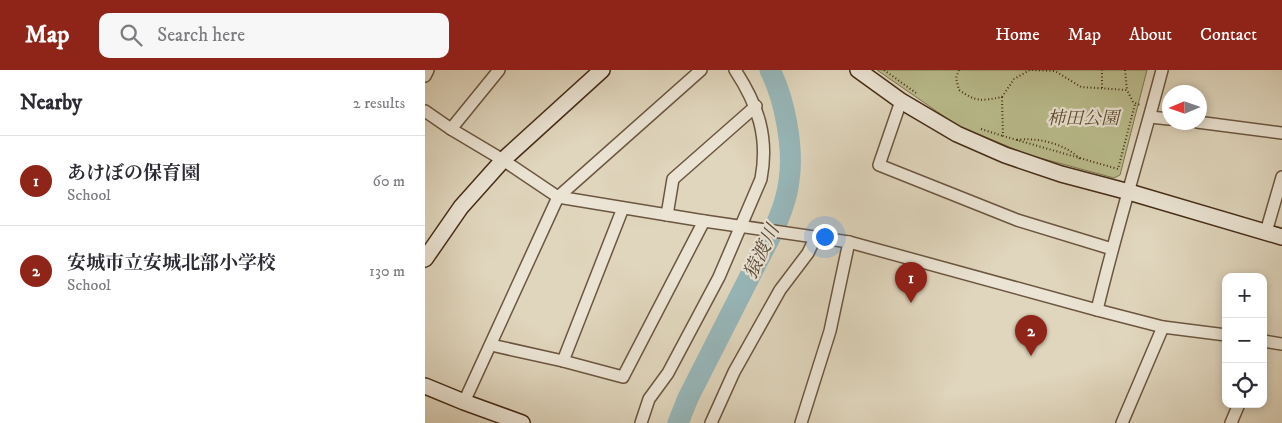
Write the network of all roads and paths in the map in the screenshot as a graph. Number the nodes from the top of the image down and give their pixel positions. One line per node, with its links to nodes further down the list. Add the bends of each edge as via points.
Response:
1 (428, 70): 12 (street)
2 (499, 70): 25 (street)
3 (602, 70): 30 (street)
4 (701, 70): 33 (street)
5 (735, 70): 19 (street)
6 (858, 70): 17 (street)
7 (884, 70): 15 (path)
8 (959, 70): 16 (path, via 956,78 959,90 972,99)
9 (1102, 70): 13 (path)
10 (1125, 70): 14 (path)
11 (1162, 70): 21 (street)
12 (425, 76)
13 (1102, 89): 14 (path); 16 (path, via 1081,88 1055,71 1030,70 1013,79)
14 (1127, 90): 18 (path)
15 (921, 97)
16 (1002, 97): 27 (path)
17 (901, 101): 32 (street, via 957,134 1005,155); 42 (street, via 879,165 1017,220)
18 (1135, 104): 21 (path); 29 (path, via 1118,169)
19 (756, 106): 35 (street, via 673,179); 37 (street, via 763,165)
20 (425, 111): 25 (street)
21 (1151, 113): 22 (street); 32 (street)
22 (1162, 117)
23 (1207, 123): 26 (street)
24 (977, 127): 27 (path)
25 (451, 128): 30 (street)
26 (1282, 133)
27 (1003, 136): 28 (path)
28 (1015, 140): 29 (path); 29 (path, via 1027,138 1054,144)
29 (1080, 159)
30 (503, 160): 33 (street); 43 (street, via 461,207)
31 (1282, 177): 38 (street)
32 (1129, 192): 38 (street); 42 (street)
33 (558, 197): 34 (street); 49 (street)
34 (623, 208): 35 (street); 50 (street)
35 (667, 215): 36 (street)
36 (704, 221): 37 (street); 50 (street, via 623,378)
37 (745, 227): 39 (street); 56 (street, via 668,373 649,399)
38 (1266, 232): 40 (street)
39 (810, 237): 41 (street); 54 (street, via 808,252 780,290 734,372)
40 (1282, 237)
41 (849, 242): 44 (street); 57 (street, via 830,330)
42 (1112, 249): 44 (street)
43 (425, 259)
44 (1097, 310): 45 (street)
45 (1163, 326): 46 (street); 58 (street)
46 (1222, 335)
47 (1267, 342): 48 (street)
48 (1282, 344)
49 (491, 345): 50 (street); 52 (street)
50 (563, 361)
51 (425, 386): 52 (street)
52 (464, 402): 55 (street)
53 (1237, 408): 59 (street)
54 (714, 422)
55 (522, 423)
56 (641, 423)
57 (801, 423)
58 (1122, 423)
59 (1231, 423)

